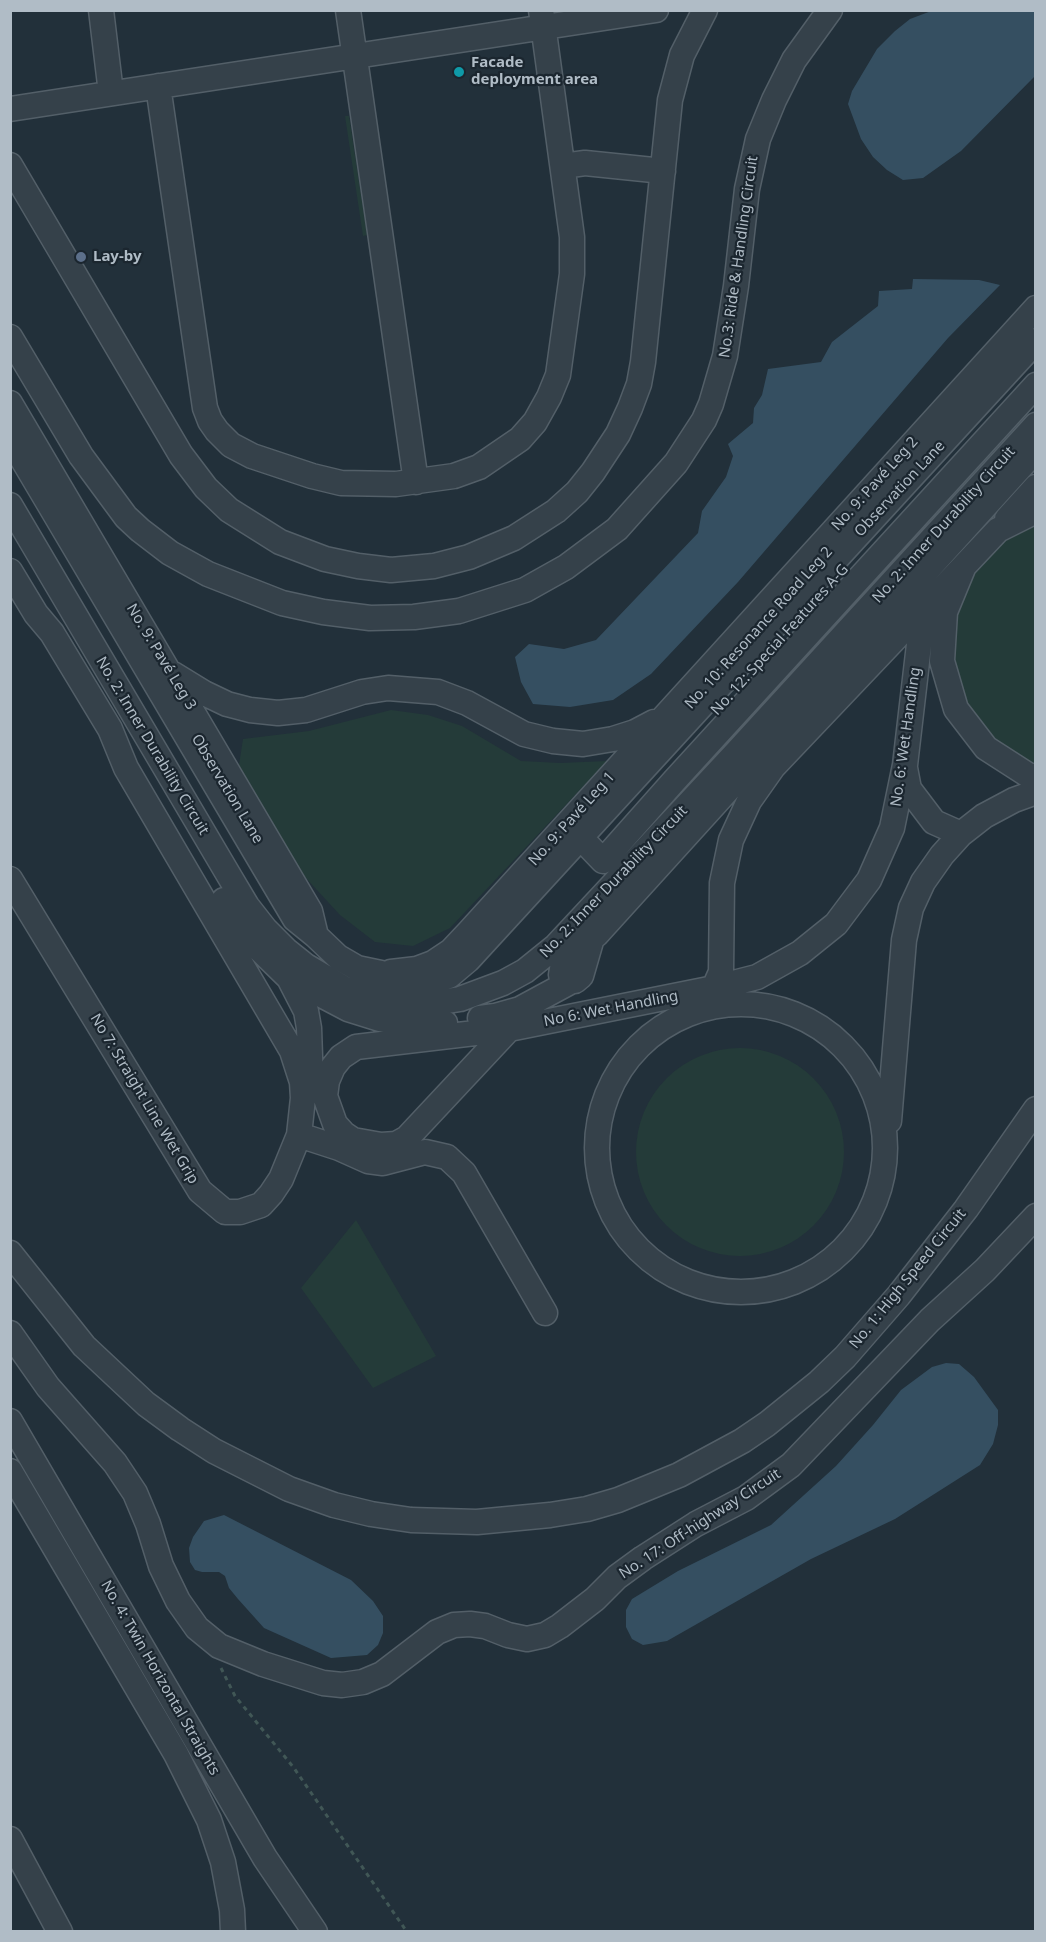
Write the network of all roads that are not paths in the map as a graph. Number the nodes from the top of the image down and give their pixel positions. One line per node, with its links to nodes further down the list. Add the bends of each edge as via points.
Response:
1 (101, 10): 9 (street)
2 (348, 10): 7 (street)
3 (656, 10): 6 (street)
4 (830, 10): 16 (street, No.3: Ride & Handling Circuit, via 794,60 758,140 747,189 725,356 704,420 676,463 633,514 566,567 525,590 459,611 370,618 282,603 208,574 170,553 126,517 81,456)
5 (703, 11): 13 (street, via 675,77)
6 (542, 20): 7 (street); 12 (street)
7 (355, 57): 8 (street); 25 (street)
8 (158, 86): 9 (street); 25 (street, via 210,421 231,445 312,476 369,485)
9 (111, 93): 10 (street)
10 (10, 109)
11 (10, 165): 13 (street, via 181,455 206,488 243,520 294,549 342,563 391,570 460,560 514,538 570,498 604,457 639,384)
12 (564, 166): 13 (street, via 585,163); 25 (street, via 572,274 558,375 549,397 535,422 502,454 454,476)
13 (663, 171)
14 (1035, 309): 35 (street, No. 9: Pavé Leg 2)
15 (1035, 326): 43 (street, No. 10: Resonance Road Leg 2)
16 (10, 337)
17 (1035, 341): 39 (street, Observation Lane)
18 (1035, 360): 39 (street, No. 12: Special Features A-G, via 623,813)
19 (1035, 385): 39 (street, via 603,861)
20 (10, 403): 33 (street, No. 9: Pavé Leg 3)
21 (10, 424): 44 (street, Observation Lane)
22 (1035, 425): 34 (street, No. 2: Inner Durability Circuit, via 556,946 511,979 460,999 435,1003 366,996 325,979 286,950 247,906)
23 (10, 438): 42 (street)
24 (1035, 450): 46 (street, via 572,956 561,975 570,982 520,1008 495,1016 424,1025 380,1019 348,1009)
25 (416, 482)
26 (1035, 487): 29 (street)
27 (10, 505): 34 (street, No. 2: Inner Durability Circuit)
28 (1035, 511): 29 (street)
29 (998, 530): 30 (street)
30 (964, 566): 32 (street); 37 (street, via 945,612 942,661 956,709 986,748)
31 (10, 572): 50 (street, No 7: Straight Line Wet Grip, via 110,729 126,768)
32 (923, 610): 36 (street, No. 6: Wet Handling); 47 (street, via 773,767 749,801 731,840 722,883 721,972)
33 (169, 672): 35 (street, via 227,704 278,713 306,710 388,688 438,692 524,734 583,744 635,732); 42 (street, No. 9: Pavé Leg 3)
34 (123, 697): 46 (street, via 134,738 167,807 241,928)
35 (667, 715): 43 (street, No. 9: Pavé Leg 1)
36 (905, 765): 40 (street, via 909,789 934,822); 47 (street, No. 6: Wet Handling, via 892,828 869,880 836,924 800,953 757,977)
37 (1035, 777)
38 (1035, 792): 40 (street, via 984,816)
39 (584, 832): 45 (street, Observation Lane, via 449,976 426,983 405,983)
40 (961, 834): 56 (street, via 923,882 911,908 904,940)
41 (10, 879): 54 (street, No 7: Straight Line Wet Grip, via 200,1191 213,1203 225,1212 261,1205 281,1179)
42 (303, 915): 44 (street)
43 (480, 926): 45 (street, via 433,963)
44 (316, 936): 45 (street, Observation Lane, via 338,957 357,968)
45 (381, 973)
46 (289, 978): 48 (street)
47 (714, 988): 49 (street, No. 6: Wet Handling); 51 (street, No 6: Wet Handling)
48 (301, 1002): 50 (street, via 296,1024 284,1029); 55 (street, via 309,1028 314,1111)
49 (682, 1016): 56 (street, No 6: Wet Handling, via 725,1004 770,1005 817,1024 855,1057 879,1101); 56 (street, No 6: Wet Handling, via 644,1040 616,1075 600,1117 597,1162 608,1206 632,1244 667,1273 714,1291 764,1292 812,1275 851,1244 877,1200)
50 (279, 1026): 54 (street, No 7: Straight Line Wet Grip, via 302,1082)
51 (509, 1029): 53 (street, No 6: Wet Handling); 53 (street, No 6: Wet Handling, via 356,1047 341,1057 327,1081 325,1096 335,1124 344,1134 353,1140 396,1144)
52 (1035, 1109): 59 (street, No. 1: High Speed Circuit, via 966,1209 899,1295 819,1382 767,1424 690,1470 618,1500 550,1515 449,1522 371,1514 300,1493 253,1472 180,1429 113,1375 50,1306)
53 (416, 1129): 57 (street)
54 (299, 1135): 55 (street)
55 (339, 1148): 57 (street, via 383,1163)
56 (887, 1151)
57 (435, 1153): 60 (street, via 447,1157 464,1173)
58 (1035, 1216): 61 (street, No. 17: Off-highway Circuit, via 791,1465 747,1498 643,1558 560,1626 527,1639 485,1626 454,1626 437,1632 382,1674 342,1685 292,1674 219,1646 197,1628 161,1566 148,1524 128,1483 48,1387)
59 (10, 1253)
60 (545, 1313)
61 (10, 1333)
62 (10, 1421): 67 (street, No. 4: Twin Horizontal Straights, via 265,1858)
63 (10, 1471): 66 (street, No. 4: Twin Horizontal Straights, via 176,1754 209,1820 223,1862)
64 (10, 1839): 65 (street)
65 (60, 1932)
66 (232, 1932)
67 (315, 1932)

